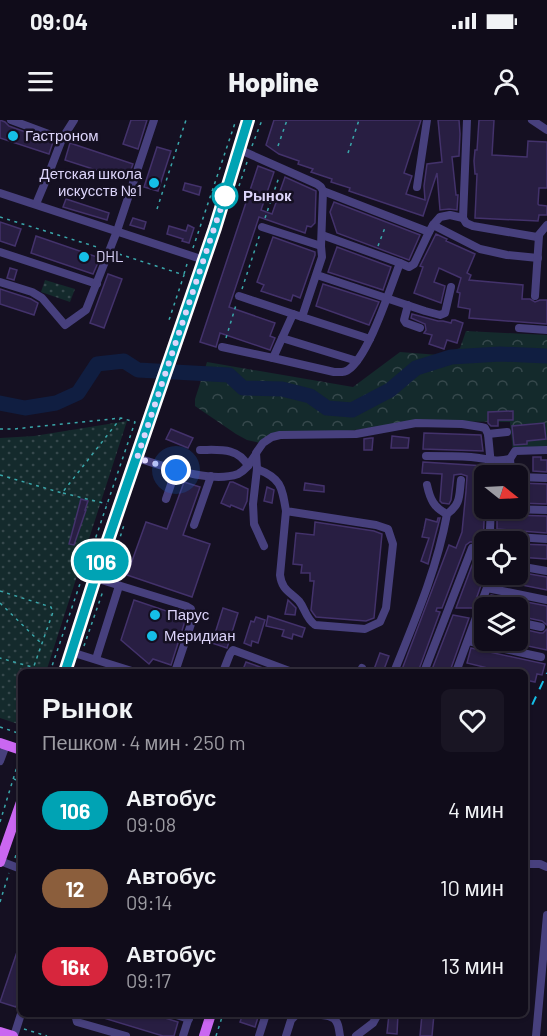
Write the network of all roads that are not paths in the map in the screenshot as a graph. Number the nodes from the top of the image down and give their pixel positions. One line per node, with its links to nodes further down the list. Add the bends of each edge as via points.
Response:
1 (11, 120): 9 (street)
2 (74, 120): 9 (street)
3 (154, 120): 19 (street)
4 (248, 120): 10 (main road)
5 (427, 120): 11 (street)
6 (467, 120): 15 (street)
7 (532, 120): 8 (street)
8 (547, 130)
9 (62, 139): 14 (street)
10 (238, 149): 12 (street, via 317,184); 25 (main road)
11 (417, 187)
12 (323, 191): 18 (street); 20 (street)
13 (0, 193): 14 (street)
14 (36, 204): 19 (street)
15 (463, 218): 18 (street, via 440,217); 21 (street, via 473,226)
16 (547, 225): 21 (street)
17 (262, 227): 22 (street)
18 (431, 229): 24 (street, via 480,249); 26 (street, via 414,264 409,267)
19 (117, 231): 25 (street); 29 (street)
20 (322, 235): 22 (street); 26 (street)
21 (539, 236): 24 (street)
22 (321, 246): 27 (street)
23 (0, 252): 29 (street)
24 (538, 258): 32 (street)
25 (204, 260): 50 (main road)
26 (400, 263): 33 (street)
27 (317, 275): 33 (street); 36 (street)
28 (0, 282): 29 (street, via 42,298 64,325 86,310)
29 (97, 284)
30 (451, 286): 34 (street, via 445,313 440,315)
31 (239, 296): 35 (street)
32 (535, 296)
33 (387, 298): 34 (street); 41 (street)
34 (408, 305): 37 (street, via 404,320)
35 (293, 314): 36 (street); 40 (street)
36 (302, 317): 41 (street)
37 (420, 328)
38 (519, 328): 39 (street)
39 (547, 330)
40 (282, 338): 43 (street); 44 (street)
41 (370, 339): 44 (street)
42 (222, 347): 43 (street)
43 (273, 358): 44 (street, via 342,373)
44 (357, 361)
45 (507, 432): 46 (street)
46 (488, 434): 52 (street); 54 (street, via 485,428 462,424 416,423 356,434 280,435 263,443)
47 (200, 450): 54 (street, via 234,452)
48 (546, 450): 51 (street, via 515,451)
49 (426, 456): 52 (street, via 473,457)
50 (137, 458): 55 (street); 73 (main road)
51 (510, 459): 52 (street); 53 (street)
52 (492, 462)
53 (510, 465)
54 (253, 467): 56 (street, via 238,474); 64 (street, via 275,477 283,491); 69 (street, via 254,524)
55 (176, 470): 56 (street); 61 (street)
56 (211, 476): 67 (street)
57 (528, 477): 58 (street)
58 (547, 478)
59 (460, 480): 65 (street, via 459,501)
60 (427, 485): 65 (street, via 433,504)
61 (166, 499)
62 (528, 510): 63 (street)
63 (547, 510)
64 (286, 511): 64 (street, via 388,529 393,544 386,608 380,622 365,629 315,625 309,620 281,583)
65 (447, 514): 91 (street, via 427,588)
66 (490, 519): 68 (street, via 492,534)
67 (194, 525)
68 (547, 539)
69 (264, 546)
70 (472, 548): 92 (street)
71 (528, 568): 72 (street)
72 (547, 571)
73 (101, 580): 75 (street); 83 (main road)
74 (488, 585): 76 (street)
75 (119, 586): 85 (street); 88 (street, via 192,610 193,618)
76 (487, 588): 77 (street); 78 (street)
77 (485, 597)
78 (547, 600)
79 (528, 624): 80 (street)
80 (541, 627)
81 (474, 629): 82 (street)
82 (468, 641): 84 (street); 93 (street)
83 (76, 653): 85 (street); 86 (main road)
84 (541, 657)
85 (96, 659): 87 (street)
86 (67, 669)
87 (126, 669)
88 (176, 669)
89 (224, 669): 90 (street, via 233,650)
90 (284, 669)
91 (395, 669)
92 (425, 669)
93 (461, 669)
94 (3, 744): 95 (main road); 96 (street)
95 (18, 749)
96 (0, 761)
97 (18, 811): 98 (main road)
98 (0, 862): 101 (street)
99 (528, 864): 100 (street)
100 (547, 867)
101 (18, 868)
102 (547, 915): 120 (street)
103 (20, 1017): 112 (street)
104 (76, 1017): 113 (street, via 77,1022)
105 (190, 1017): 114 (street)
106 (210, 1017): 115 (main road)
107 (265, 1017): 116 (street)
108 (294, 1017): 117 (street)
109 (334, 1017): 118 (street)
110 (376, 1017): 119 (street)
111 (0, 1032): 112 (main road)
112 (14, 1036)
113 (126, 1036)
114 (183, 1036)
115 (204, 1036)
116 (259, 1036)
117 (286, 1036)
118 (340, 1036)
119 (356, 1036)
120 (536, 1036)

